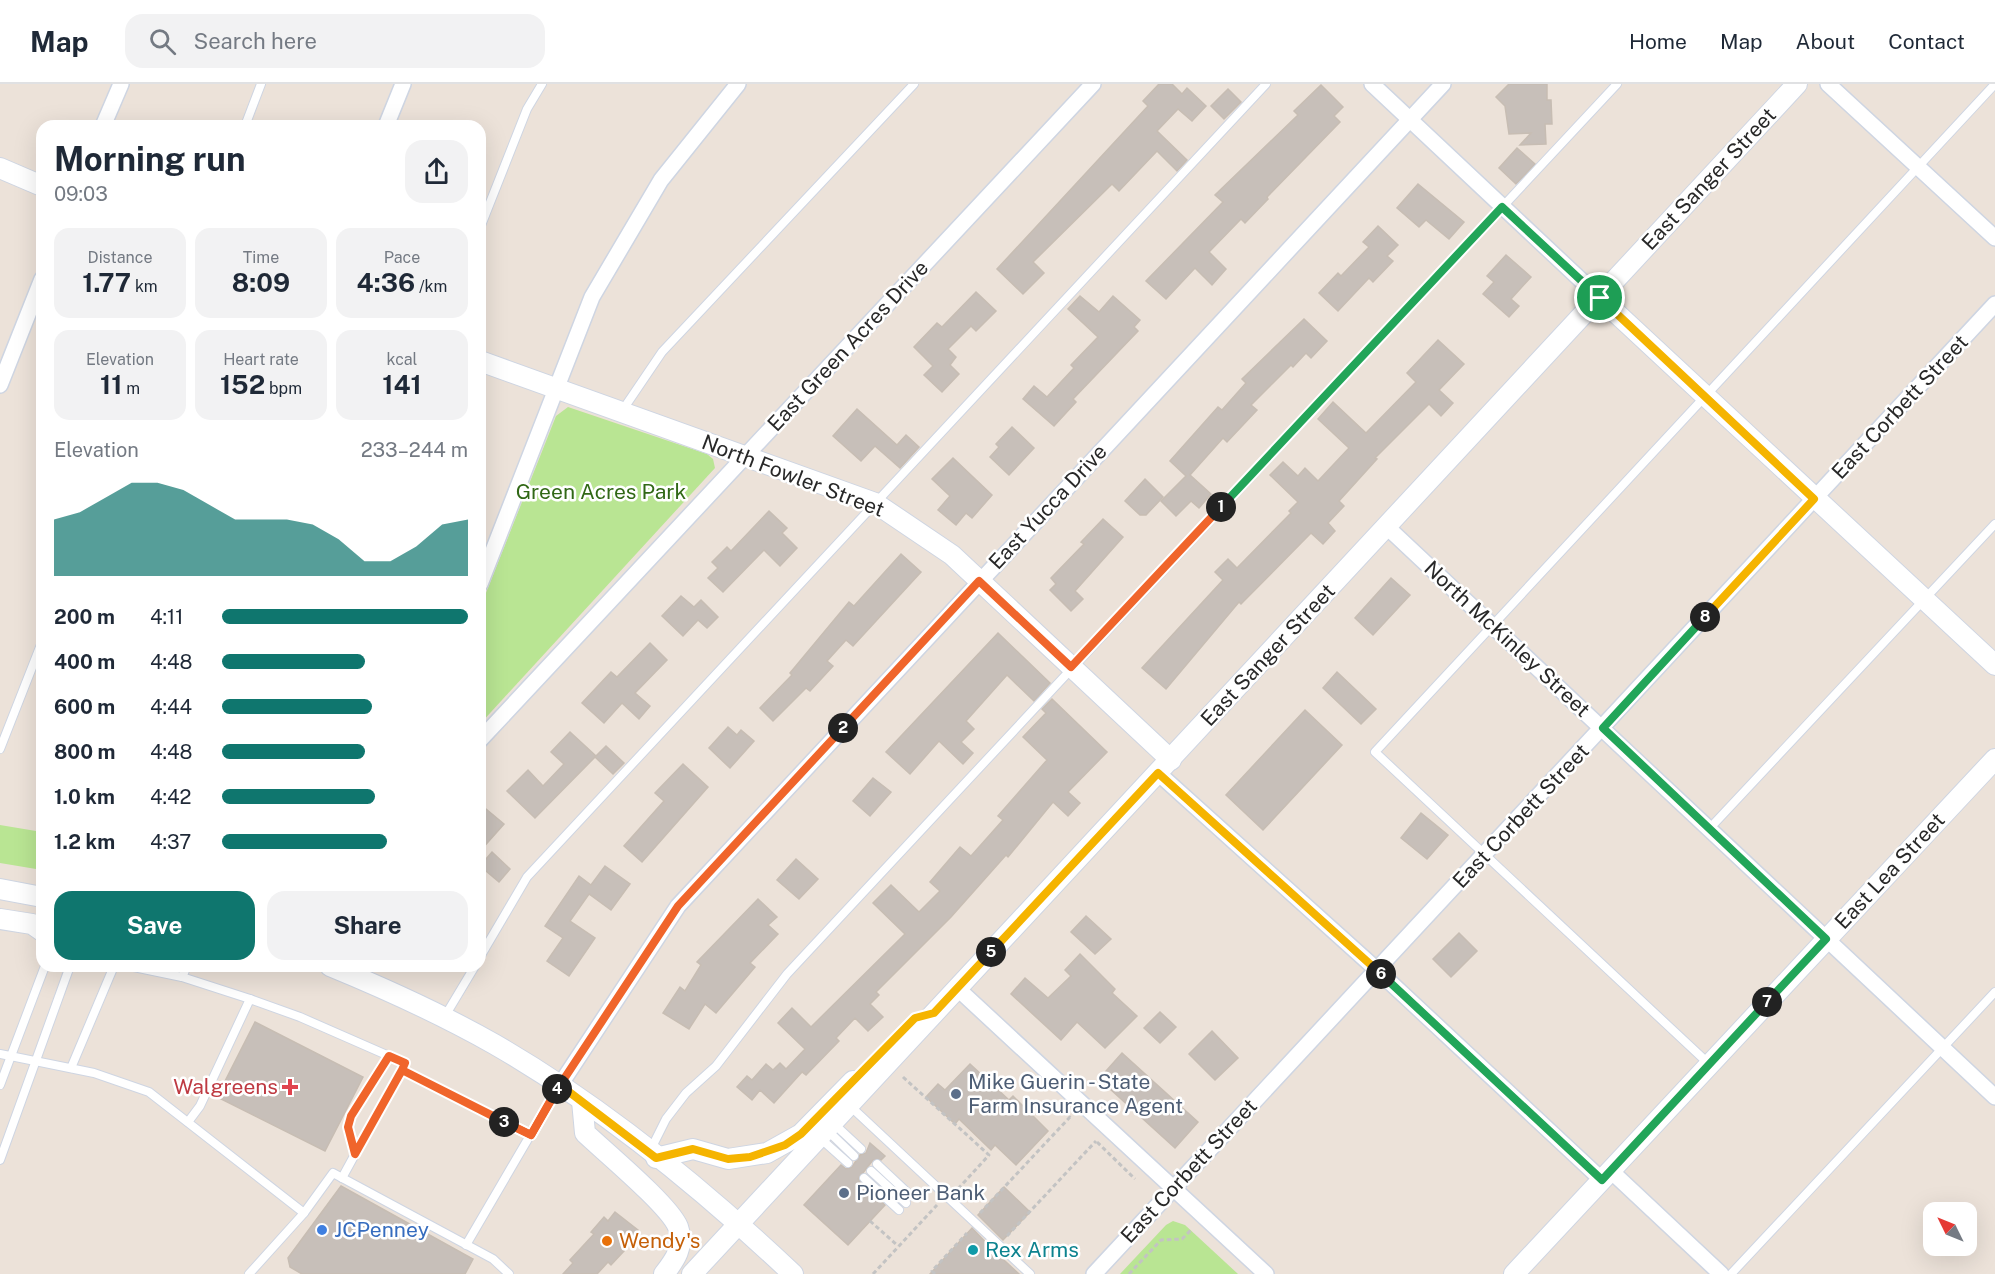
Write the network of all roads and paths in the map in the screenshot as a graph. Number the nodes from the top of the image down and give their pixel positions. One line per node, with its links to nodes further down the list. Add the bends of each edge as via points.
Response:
1 (121, 84): 15 (street)
2 (261, 84): 16 (lane)
3 (403, 84): 17 (street)
4 (542, 84): 23 (lane, via 527,109)
5 (738, 84): 30 (street, via 685,148 638,215 592,297)
6 (914, 84): 32 (lane, via 662,352)
7 (1093, 84): 33 (street, East Green Acres Drive)
8 (1266, 84): 35 (lane)
9 (1372, 84): 18 (street)
10 (1443, 84): 18 (street, East Yucca Drive)
11 (1617, 84): 22 (lane)
12 (1797, 84): 26 (main road, East Sanger Street)
13 (1828, 84): 19 (street)
14 (1995, 84): 19 (lane)
15 (106, 120)
16 (246, 120)
17 (388, 120)
18 (1410, 120): 22 (street); 39 (street, East Yucca Drive)
19 (1917, 166): 24 (street); 31 (lane)
20 (0, 168): 21 (main road)
21 (36, 183)
22 (1502, 207): 26 (street); 44 (lane)
23 (486, 213)
24 (1995, 238)
25 (36, 294): 29 (street)
26 (1600, 298): 31 (main road); 37 (main road, East Sanger Street)
27 (1995, 304): 34 (street, East Corbett Street)
28 (486, 363): 30 (main road, North Fowler Street)
29 (0, 385)
30 (556, 389): 32 (main road, North Fowler Street); 38 (street)
31 (1705, 396): 34 (main road); 41 (lane)
32 (622, 411): 33 (main road, North Fowler Street)
33 (745, 456): 35 (main road, North Fowler Street); 46 (street, East Green Acres Drive)
34 (1814, 499): 40 (main road); 45 (street, East Corbett Street)
35 (875, 503): 39 (main road, North Fowler Street, via 952,555); 57 (lane, via 527,877)
36 (1995, 525): 40 (lane)
37 (1387, 527): 41 (street, North McKinley Street); 49 (main road, East Sanger Street)
38 (486, 569)
39 (979, 581): 44 (main road, North Fowler Street); 82 (street, East Yucca Drive, via 678,906)
40 (1924, 600): 43 (main road); 50 (lane)
41 (1492, 625): 45 (street, North McKinley Street); 51 (lane, via 1375,752)
42 (36, 657): 47 (lane)
43 (1995, 665)
44 (1071, 667): 49 (main road, North Fowler Street); 94 (lane, via 787,974 716,1066 686,1093 666,1119)
45 (1603, 728): 50 (street, North McKinley Street); 51 (street, East Corbett Street)
46 (486, 734)
47 (0, 749)
48 (1995, 759): 56 (main road, East Lea Street)
49 (1165, 767): 58 (street, North Fowler Street); 67 (main road, East Sanger Street)
50 (1710, 828): 56 (street, North McKinley Street)
51 (1484, 855): 58 (street, East Corbett Street); 77 (lane)
52 (0, 889): 53 (main road)
53 (36, 896)
54 (0, 919): 55 (main road)
55 (36, 927)
56 (1826, 939): 72 (street, North McKinley Street); 77 (main road, East Lea Street)
57 (486, 947)
58 (1377, 970): 100 (street, North Fowler Street); 104 (street, East Corbett Street)
59 (43, 972): 75 (lane)
60 (68, 972): 76 (lane)
61 (111, 972): 78 (lane)
62 (158, 972): 66 (lane)
63 (184, 972): 66 (lane)
64 (344, 972): 71 (main road)
65 (470, 972): 71 (lane)
66 (182, 977): 69 (lane)
67 (957, 988): 70 (main road, East Sanger Street); 104 (street)
68 (1995, 992): 72 (lane)
69 (249, 999): 74 (lane); 86 (lane, via 200,1106)
70 (934, 1013): 85 (main road, East Sanger Street); 94 (main road, via 915,1018 801,1134 785,1145 750,1157 728,1159 693,1149)
71 (444, 1017): 82 (main road)
72 (1942, 1050): 83 (street, North McKinley Street); 132 (lane)
73 (0, 1054): 75 (lane)
74 (389, 1056): 79 (lane, via 405,1063); 93 (lane, via 351,1116 348,1127)
75 (11, 1057): 76 (lane); 81 (lane)
76 (36, 1062): 78 (lane); 96 (lane)
77 (1708, 1064): 100 (main road, East Lea Street)
78 (71, 1068): 86 (lane, via 149,1092)
79 (402, 1070): 90 (lane); 93 (lane)
80 (903, 1077): 105 (path, via 989,1155)
81 (0, 1085)
82 (560, 1085): 84 (main road); 90 (lane)
83 (1995, 1098)
84 (582, 1101): 94 (main road); 121 (main road, via 585,1133 667,1211 678,1227 677,1258)
85 (849, 1105): 88 (main road, East Sanger Street); 116 (lane)
86 (188, 1122): 110 (lane)
87 (1079, 1125): 111 (path, via 1070,1117)
88 (826, 1129): 92 (lane); 95 (lane); 97 (lane); 113 (main road, East Sanger Street)
89 (1087, 1133): 91 (path)
90 (531, 1135): 117 (lane)
91 (1096, 1141): 103 (path); 116 (path)
92 (861, 1149)
93 (355, 1154): 101 (lane)
94 (652, 1155): 113 (main road)
95 (855, 1156)
96 (0, 1160)
97 (848, 1162)
98 (877, 1164): 106 (lane)
99 (871, 1171): 108 (lane)
100 (1606, 1175): 130 (main road, East Lea Street); 131 (street, North Fowler Street)
101 (342, 1178): 110 (lane, via 333,1173); 117 (lane)
102 (864, 1178): 109 (lane)
103 (1135, 1179)
104 (1174, 1188): 127 (street, East Corbett Street); 129 (street)
105 (954, 1192)
106 (911, 1196)
107 (940, 1201): 118 (path)
108 (906, 1203)
109 (899, 1210)
110 (304, 1213): 119 (lane)
111 (978, 1215)
112 (870, 1221): 118 (path)
113 (738, 1224): 122 (main road, East Sanger Street); 123 (main road)
114 (968, 1227): 125 (path, via 971,1229 932,1272)
115 (1191, 1230): 128 (path, via 1182,1239 1161,1240)
116 (999, 1244): 126 (lane)
117 (466, 1245): 120 (lane, via 493,1259)
118 (898, 1247): 124 (path)
119 (249, 1274)
120 (509, 1274)
121 (664, 1274)
122 (692, 1274)
123 (793, 1274)
124 (873, 1274)
125 (935, 1274)
126 (1030, 1274)
127 (1094, 1274)
128 (1129, 1274)
129 (1266, 1274)
130 (1514, 1274)
131 (1721, 1274)
132 (1731, 1274)

